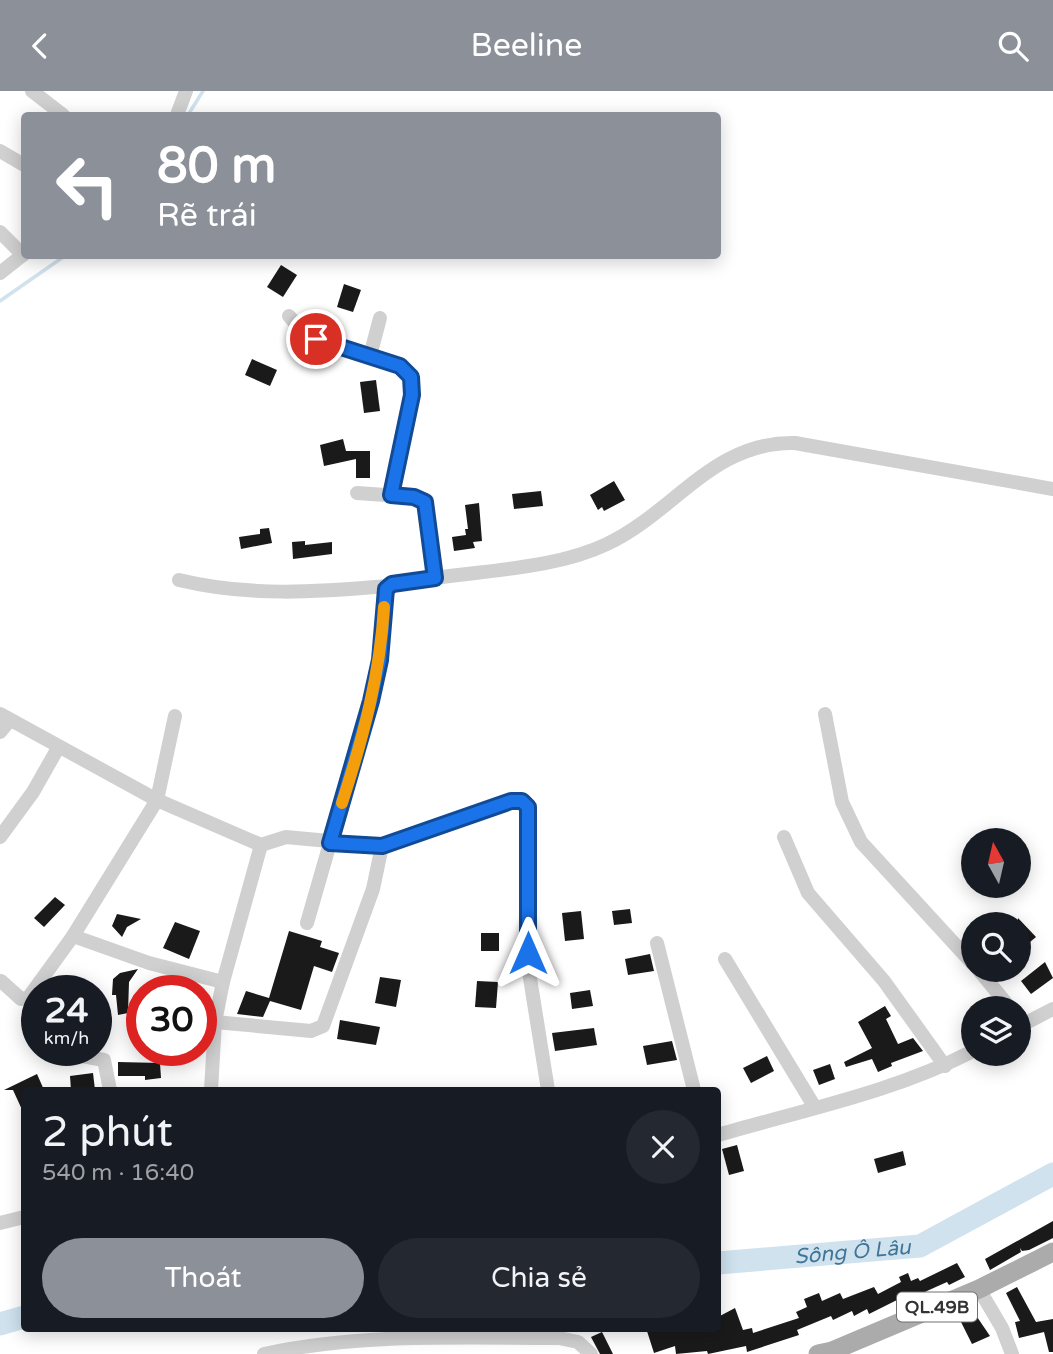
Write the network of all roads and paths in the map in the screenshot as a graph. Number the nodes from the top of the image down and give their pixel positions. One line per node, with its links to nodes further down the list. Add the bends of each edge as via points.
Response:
1 (32, 91): 3 (street)
2 (186, 91): 4 (street)
3 (59, 112)
4 (178, 112)
5 (0, 151): 6 (street)
6 (21, 163)
7 (0, 232): 8 (street)
8 (21, 252)
9 (21, 257): 10 (street)
10 (0, 272)
11 (289, 316): 13 (street, via 308,335)
12 (380, 318): 13 (street)
13 (370, 356): 16 (street, via 406,370 413,386)
14 (1053, 489): 17 (street, via 774,443 751,447 719,465 652,518 604,546 542,562)
15 (357, 493): 16 (street)
16 (391, 495): 17 (street, via 425,502)
17 (435, 578): 19 (street)
18 (179, 580): 19 (street, via 279,593)
19 (388, 586): 28 (street, via 371,701)
20 (825, 714): 34 (street, via 842,801 861,842)
21 (175, 716): 25 (street)
22 (5, 717): 23 (street); 24 (street)
23 (0, 732)
24 (58, 747): 25 (street); 26 (street)
25 (156, 800): 29 (street); 32 (street)
26 (0, 837)
27 (784, 837): 47 (street, via 807,893 884,981)
28 (330, 843): 29 (street, via 286,838); 30 (street); 31 (street)
29 (261, 845): 37 (street)
30 (382, 846): 43 (street, via 373,889 323,1026 311,1031); 50 (street, via 511,801 526,803 529,972)
31 (307, 923)
32 (73, 936): 36 (street, via 28,998 21,999); 37 (street, via 149,963)
33 (657, 943): 51 (street)
34 (961, 951)
35 (725, 959): 52 (street)
36 (1, 981)
37 (223, 982): 41 (street)
38 (989, 982): 39 (street)
39 (1000, 996)
40 (1053, 1009): 42 (street)
41 (217, 1012)
42 (1031, 1018)
43 (217, 1022)
44 (961, 1057): 47 (street)
45 (105, 1066): 48 (street)
46 (212, 1066): 49 (street)
47 (945, 1066): 52 (street)
48 (109, 1087)
49 (211, 1087)
50 (548, 1087)
51 (693, 1087)
52 (814, 1106): 53 (street)
53 (721, 1134)
54 (21, 1218): 55 (street)
55 (0, 1223)
56 (1053, 1252): 57 (main road, QL.49B)
57 (979, 1289): 59 (main road, QL.49B); 62 (street)
58 (330, 1349): 60 (street); 61 (street, via 432,1338 559,1338 578,1342)
59 (828, 1353)
60 (264, 1354)
61 (591, 1354)
62 (1012, 1354)

